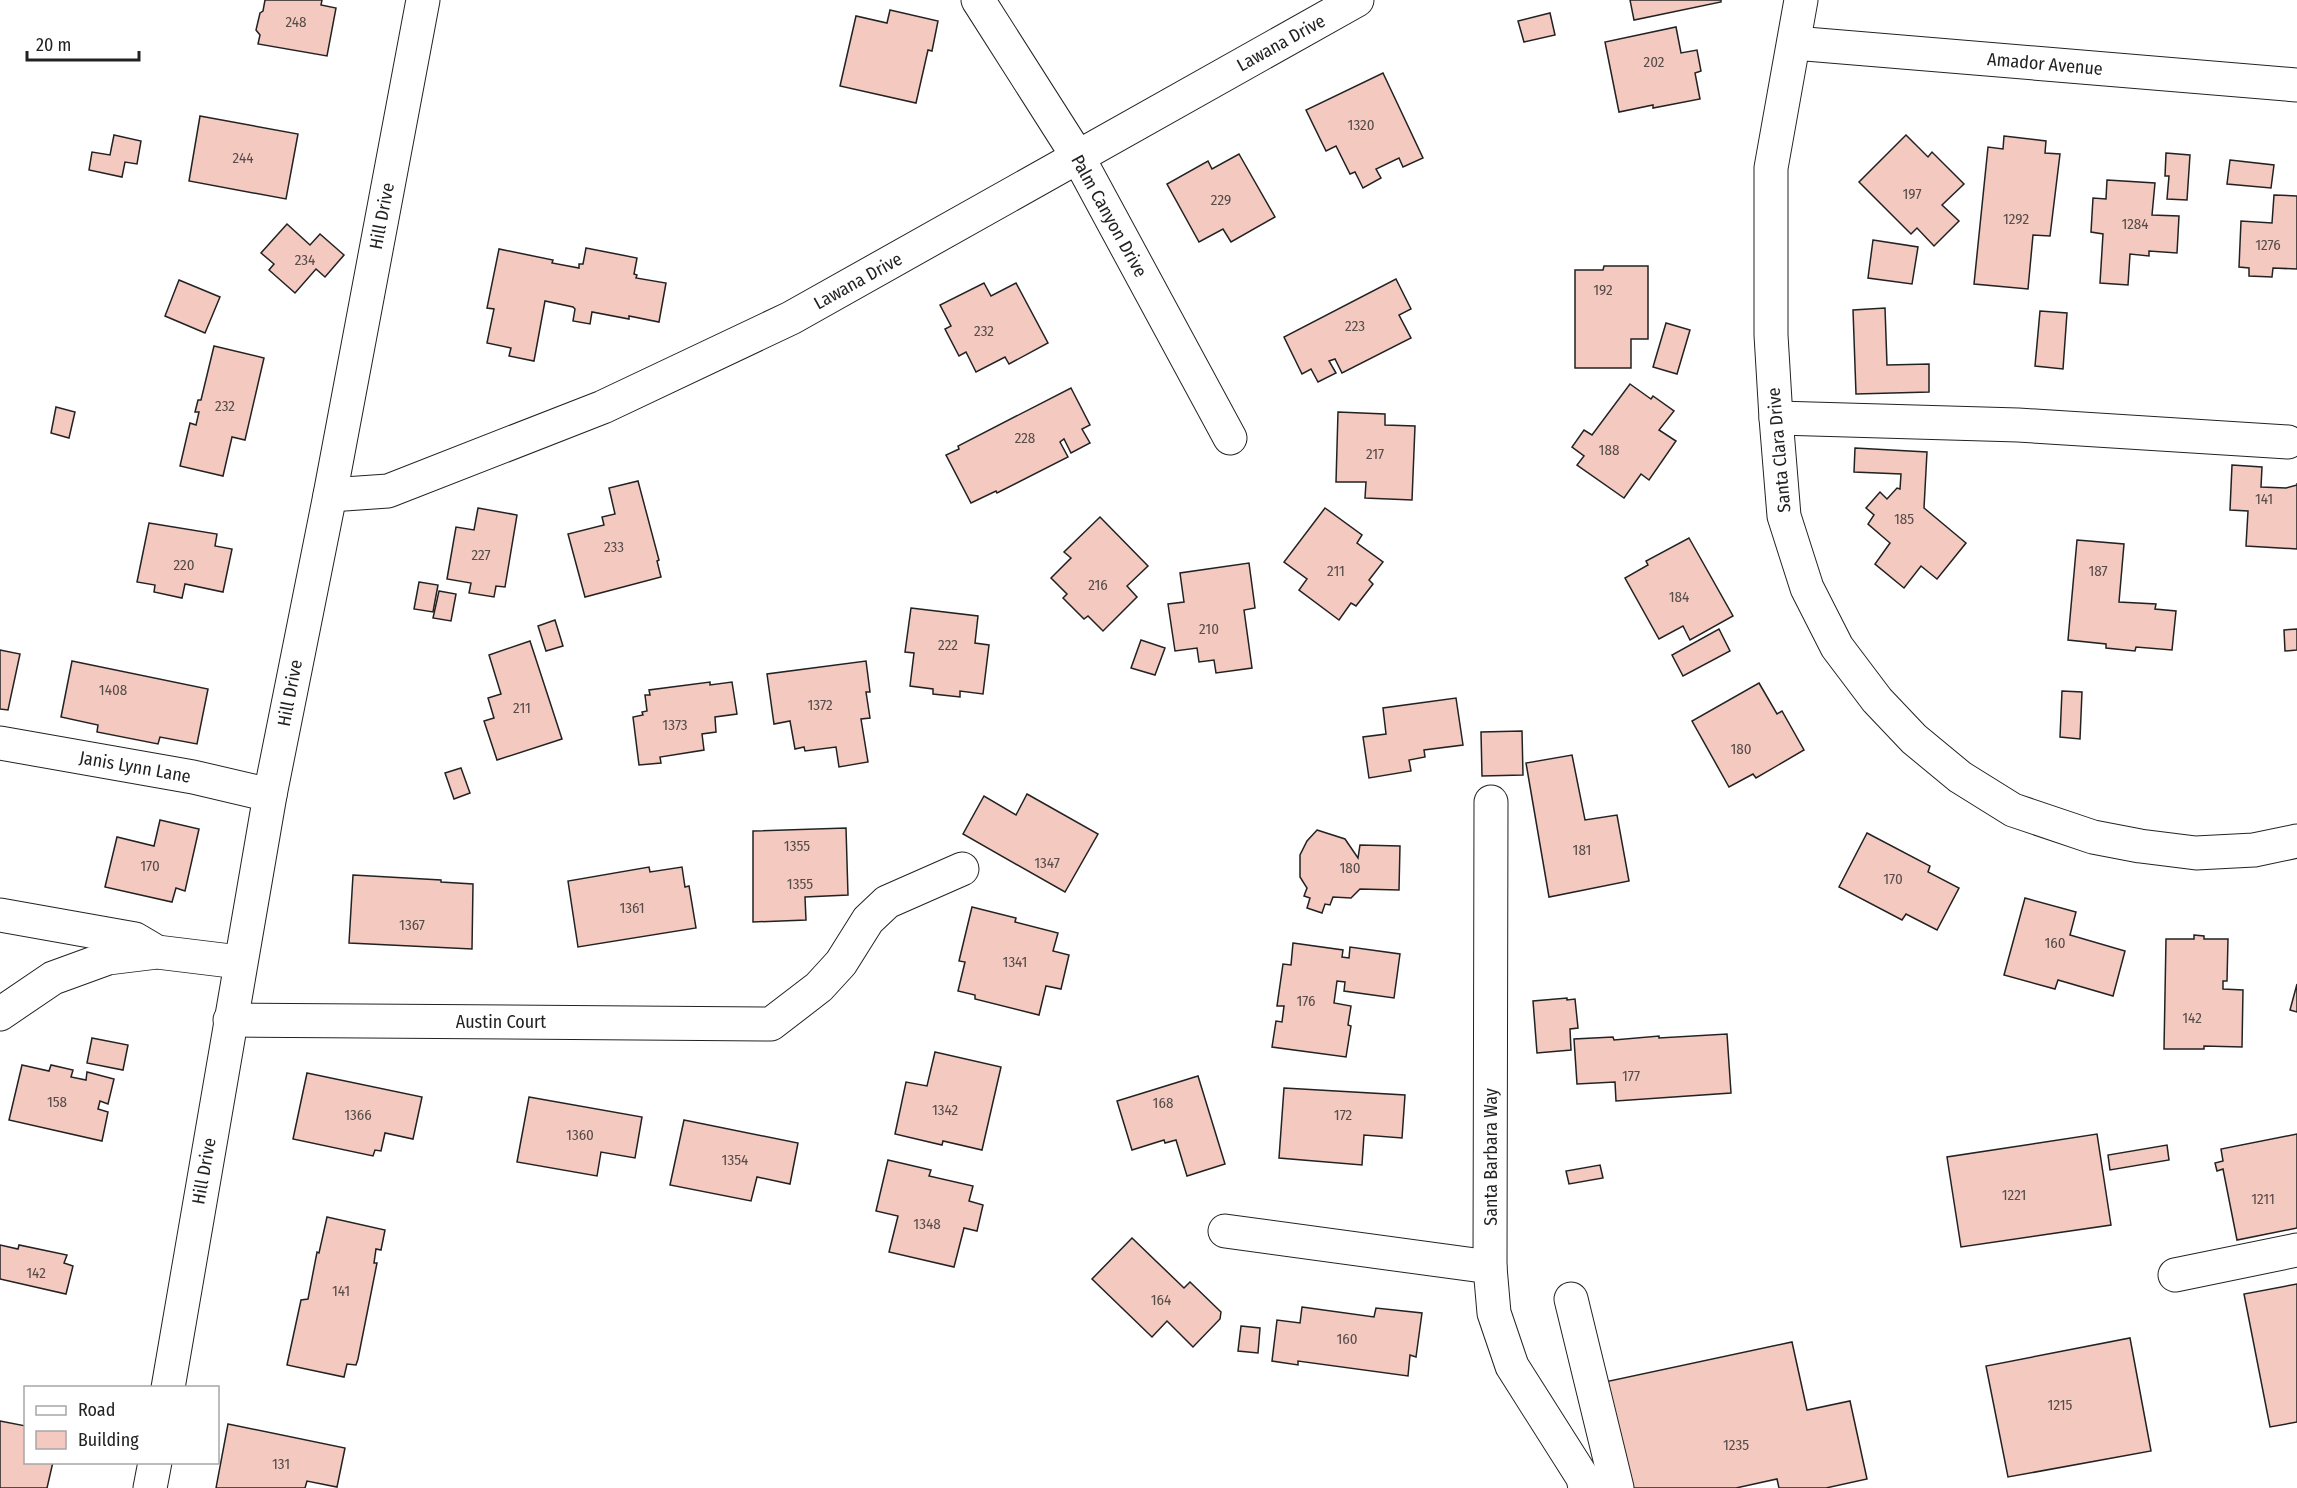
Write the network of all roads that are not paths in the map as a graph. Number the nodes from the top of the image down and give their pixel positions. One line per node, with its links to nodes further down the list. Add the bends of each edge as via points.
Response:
1 (423, 0): 11 (street, Hill Drive)
2 (978, 0): 7 (street, Palm Canyon Drive)
3 (1357, 0): 7 (street, Lawana Drive)
4 (1802, 0): 5 (street, Santa Clara Drive)
5 (1794, 43): 6 (street, Amador Avenue); 8 (street, Santa Clara Drive, via 1771,168 1771,335)
6 (2297, 85)
7 (1078, 157): 9 (street, Palm Canyon Drive); 11 (street, Lawana Drive, via 790,318 603,407 388,491)
8 (1776, 418): 10 (street, via 2018,425); 15 (street, Santa Clara Drive, via 1784,516 1807,588 1837,647 1876,700 1914,739 1960,777 2013,810 2093,837 2140,846 2196,853 2254,850)
9 (1230, 438)
10 (2288, 442)
11 (330, 495): 13 (street, Hill Drive)
12 (0, 743): 13 (street, Janis Lynn Lane, via 194,777)
13 (270, 795): 19 (street, Hill Drive)
14 (1491, 802): 24 (street, Santa Barbara Way)
15 (2297, 841)
16 (962, 868): 21 (street, Austin Court, via 887,902 868,920 841,963 819,987 771,1024)
17 (0, 915): 18 (street, via 135,939)
18 (157, 952): 19 (street); 20 (street, via 108,958 53,978)
19 (239, 962): 21 (street, Hill Drive)
20 (0, 1014)
21 (230, 1020): 27 (street, Hill Drive)
22 (1225, 1231): 24 (street)
23 (2297, 1250): 25 (street)
24 (1490, 1267): 30 (street, Santa Barbara Way, via 1494,1313 1512,1366 1583,1478)
25 (2175, 1275)
26 (1571, 1299): 31 (street)
27 (168, 1386)
28 (155, 1464): 29 (street)
29 (150, 1488)
30 (1585, 1488)
31 (1617, 1488)

